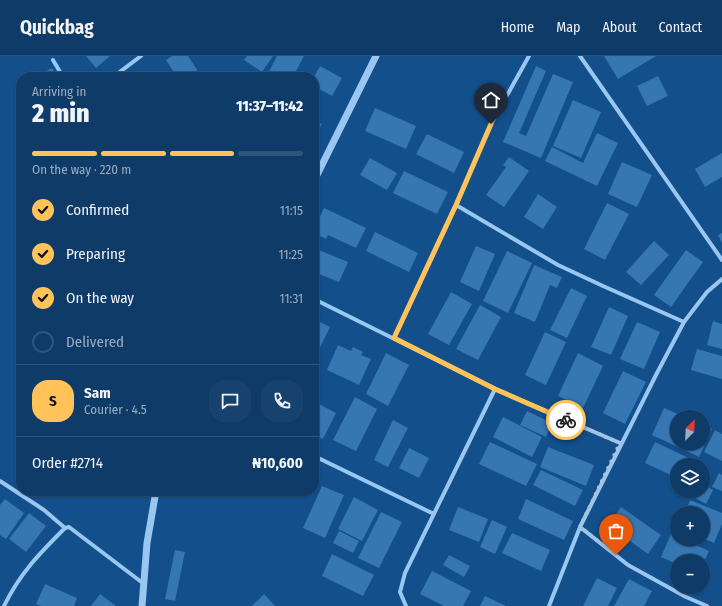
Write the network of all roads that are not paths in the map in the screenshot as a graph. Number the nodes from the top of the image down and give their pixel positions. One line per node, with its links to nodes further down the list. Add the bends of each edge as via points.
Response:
1 (140, 56): 7 (street)
2 (376, 56): 8 (street)
3 (529, 56): 9 (street, via 491,124)
4 (580, 56): 10 (street)
5 (53, 60): 6 (street)
6 (60, 72)
7 (119, 72)
8 (319, 171)
9 (456, 205): 13 (street, via 558,265); 14 (street)
10 (722, 260)
11 (722, 279): 13 (street, via 707,292)
12 (319, 301): 14 (street)
13 (684, 322): 16 (street)
14 (394, 338): 15 (street)
15 (495, 389): 16 (street); 22 (street)
16 (620, 443): 23 (street)
17 (319, 458): 22 (street)
18 (0, 481): 19 (street)
19 (16, 492)
20 (23, 496): 24 (street)
21 (155, 496): 25 (street, via 147,543)
22 (434, 514): 28 (street, via 405,573 400,592)
23 (580, 527): 29 (street); 30 (street, via 628,565)
24 (65, 528): 25 (street, via 69,527); 26 (street, via 31,562)
25 (144, 584): 27 (street)
26 (4, 606)
27 (142, 606)
28 (406, 606)
29 (548, 606)
30 (707, 606)

